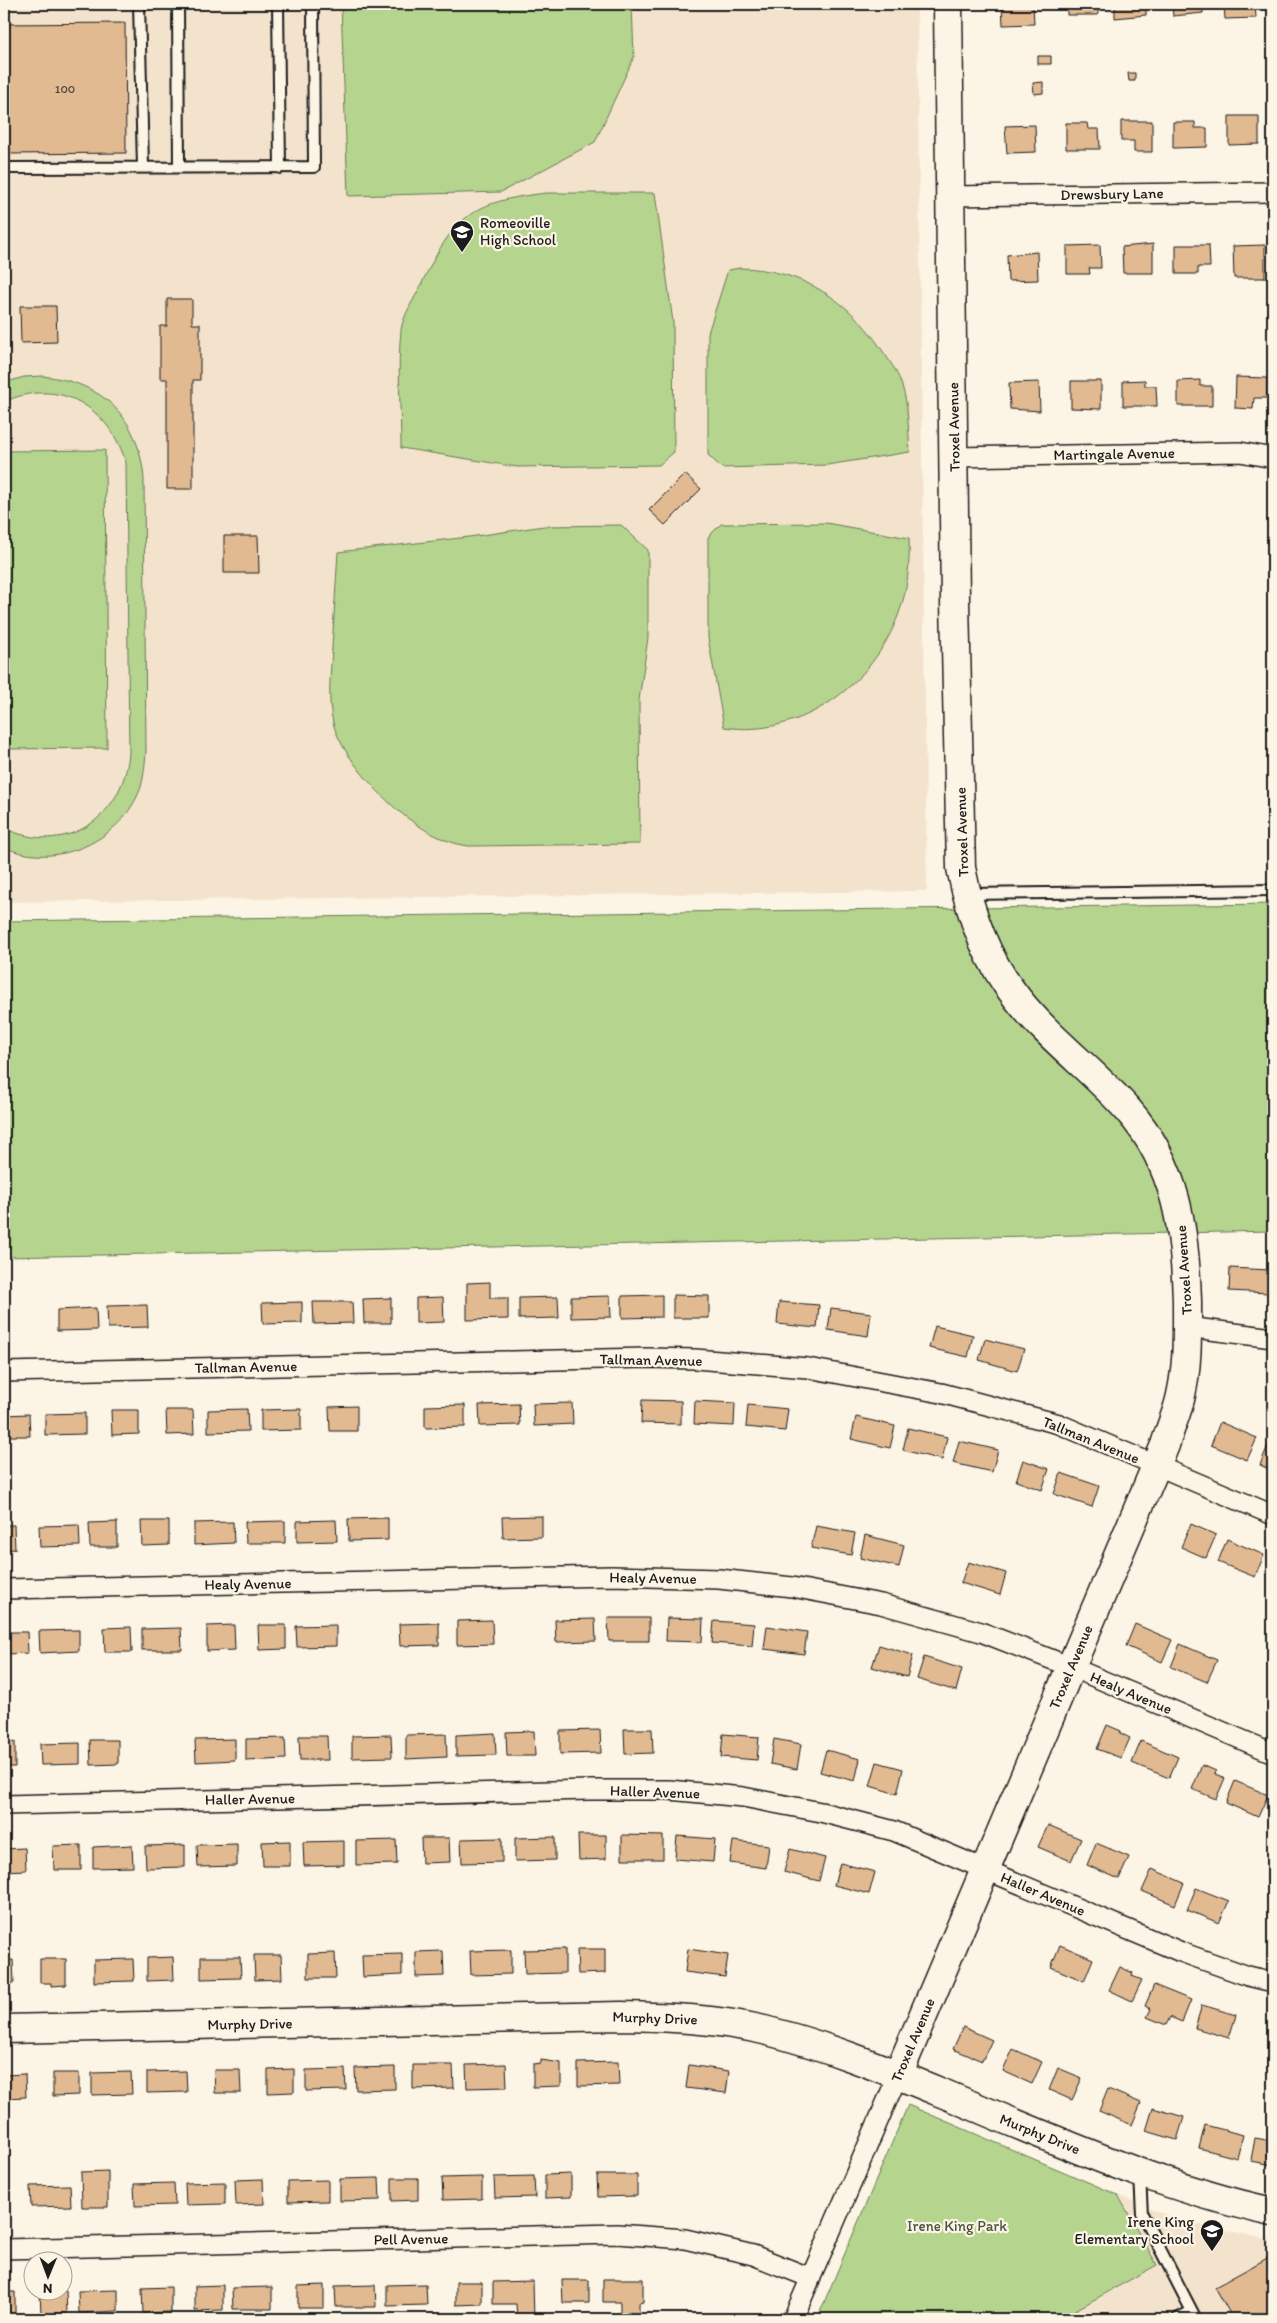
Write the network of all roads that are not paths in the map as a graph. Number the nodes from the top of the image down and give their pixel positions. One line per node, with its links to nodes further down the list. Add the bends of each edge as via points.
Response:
1 (139, 4): 6 (lane)
2 (178, 4): 7 (lane)
3 (278, 4): 9 (lane)
4 (313, 4): 9 (lane, via 314,167)
5 (948, 4): 11 (street, Troxel Avenue)
6 (143, 167): 7 (lane); 8 (lane)
7 (179, 167): 9 (lane)
8 (4, 168)
9 (280, 168)
10 (1273, 192): 11 (street, Drewsbury Lane)
11 (950, 196): 12 (street, Troxel Avenue)
12 (955, 456): 13 (street, Martingale Avenue, via 1240,452); 15 (street, Troxel Avenue, via 961,868)
13 (1273, 458)
14 (1273, 890): 15 (lane)
15 (966, 894): 16 (street, Troxel Avenue, via 982,939 1017,999 1129,1111 1156,1151 1176,1198 1183,1229)
16 (1187, 1327): 17 (street); 19 (street, Troxel Avenue, via 1187,1358 1181,1396)
17 (1273, 1338)
18 (4, 1372): 19 (street, Tallman Avenue, via 647,1358 752,1363 839,1373 941,1393 1059,1424)
19 (1156, 1466): 20 (street, Tallman Avenue); 22 (street, Troxel Avenue)
20 (1273, 1515)
21 (4, 1590): 22 (street, Healy Avenue, via 612,1576 720,1580 800,1589 881,1604 981,1632)
22 (1071, 1667): 23 (street, Healy Avenue); 25 (street, Troxel Avenue)
23 (1273, 1753)
24 (4, 1805): 25 (street, Haller Avenue, via 669,1790 743,1797 830,1814 894,1831)
25 (985, 1868): 26 (street, Haller Avenue, via 1199,1960); 28 (street, Troxel Avenue)
26 (1273, 1982)
27 (4, 2029): 28 (street, Murphy Drive, via 653,2016 763,2030 814,2044)
28 (898, 2076): 29 (street, Murphy Drive); 32 (street, Troxel Avenue)
29 (1140, 2175): 30 (street, Murphy Drive, via 1222,2201); 33 (lane, via 1142,2214)
30 (1273, 2212)
31 (4, 2249): 32 (street, Pell Avenue, via 616,2234 685,2239 753,2255)
32 (811, 2278): 34 (street, Troxel Avenue)
33 (1194, 2315): 35 (lane)
34 (793, 2319)
35 (1177, 2319)

